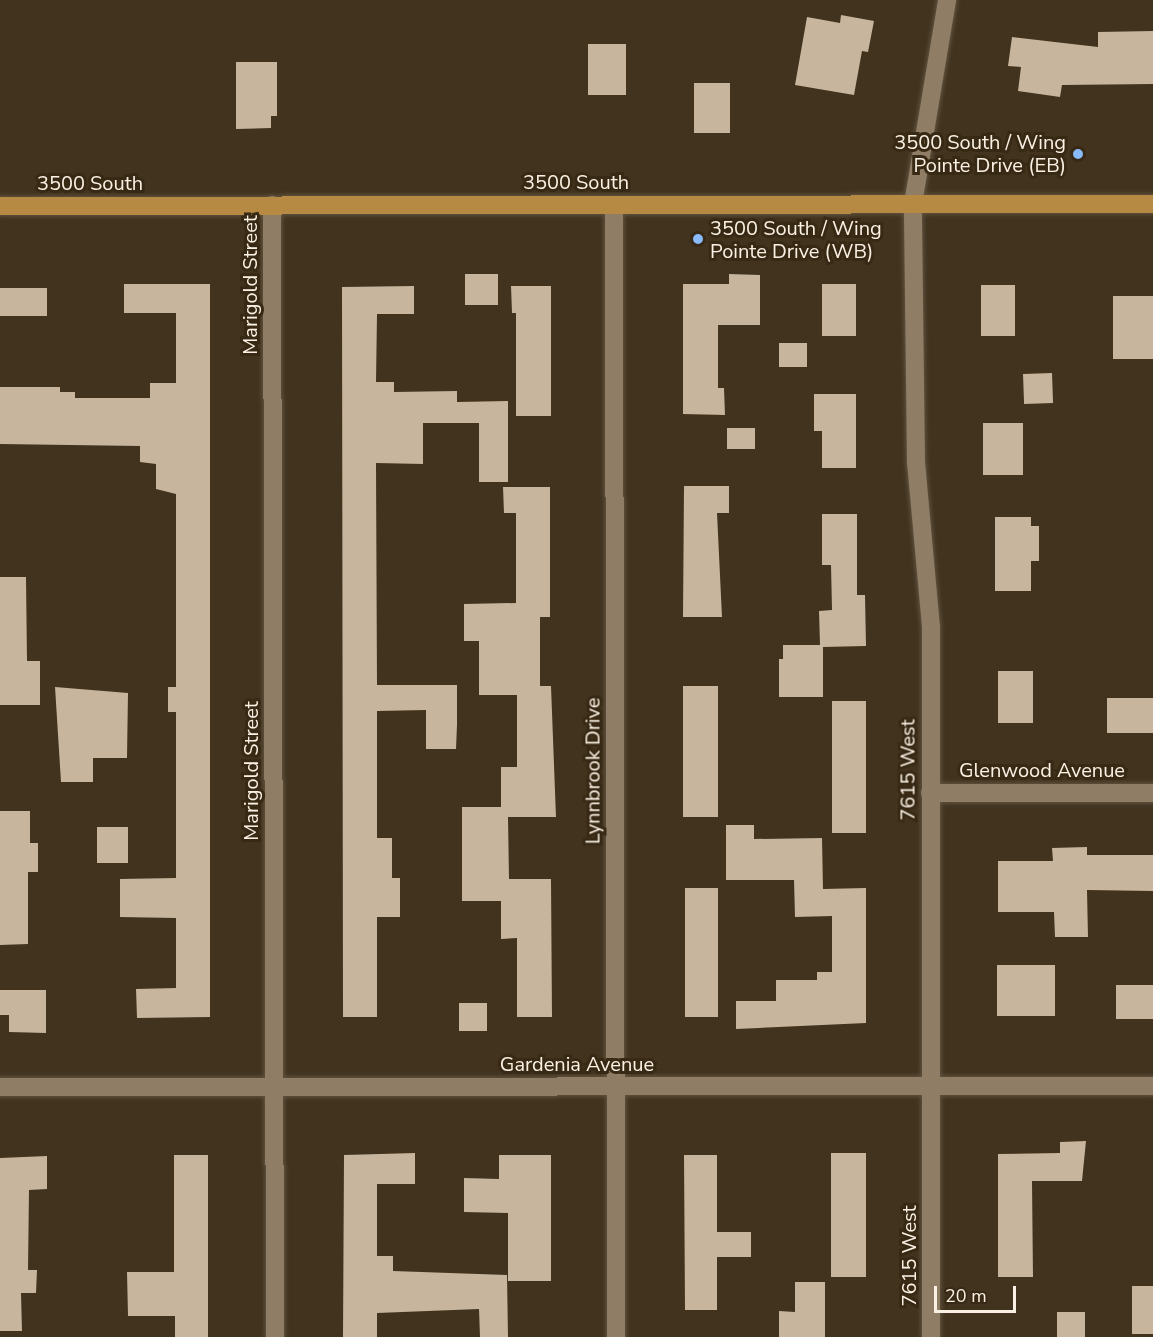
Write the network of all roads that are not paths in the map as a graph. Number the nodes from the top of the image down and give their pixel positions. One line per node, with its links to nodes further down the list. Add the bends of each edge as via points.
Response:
1 (947, 0): 2 (street, 7615 West)
2 (914, 204): 3 (main road, 3500 South); 5 (main road, 3500 South); 7 (street, 7615 West, via 916,463 931,627)
3 (1153, 204)
4 (272, 205): 5 (main road, 3500 South); 6 (main road, 3500 South); 10 (street, Marigold Street)
5 (614, 205): 11 (street, Lynnbrook Drive)
6 (0, 206)
7 (930, 793): 8 (street, Glenwood Avenue); 13 (street, 7615 West)
8 (1153, 793)
9 (0, 1086): 10 (street, Gardenia Avenue)
10 (274, 1086): 11 (street, Gardenia Avenue); 14 (street, Marigold Street)
11 (616, 1086): 13 (street, Gardenia Avenue); 15 (street, Lynnbrook Drive)
12 (1153, 1086): 13 (street, Gardenia Avenue)
13 (931, 1087): 16 (street, 7615 West)
14 (274, 1337)
15 (616, 1337)
16 (932, 1337)

